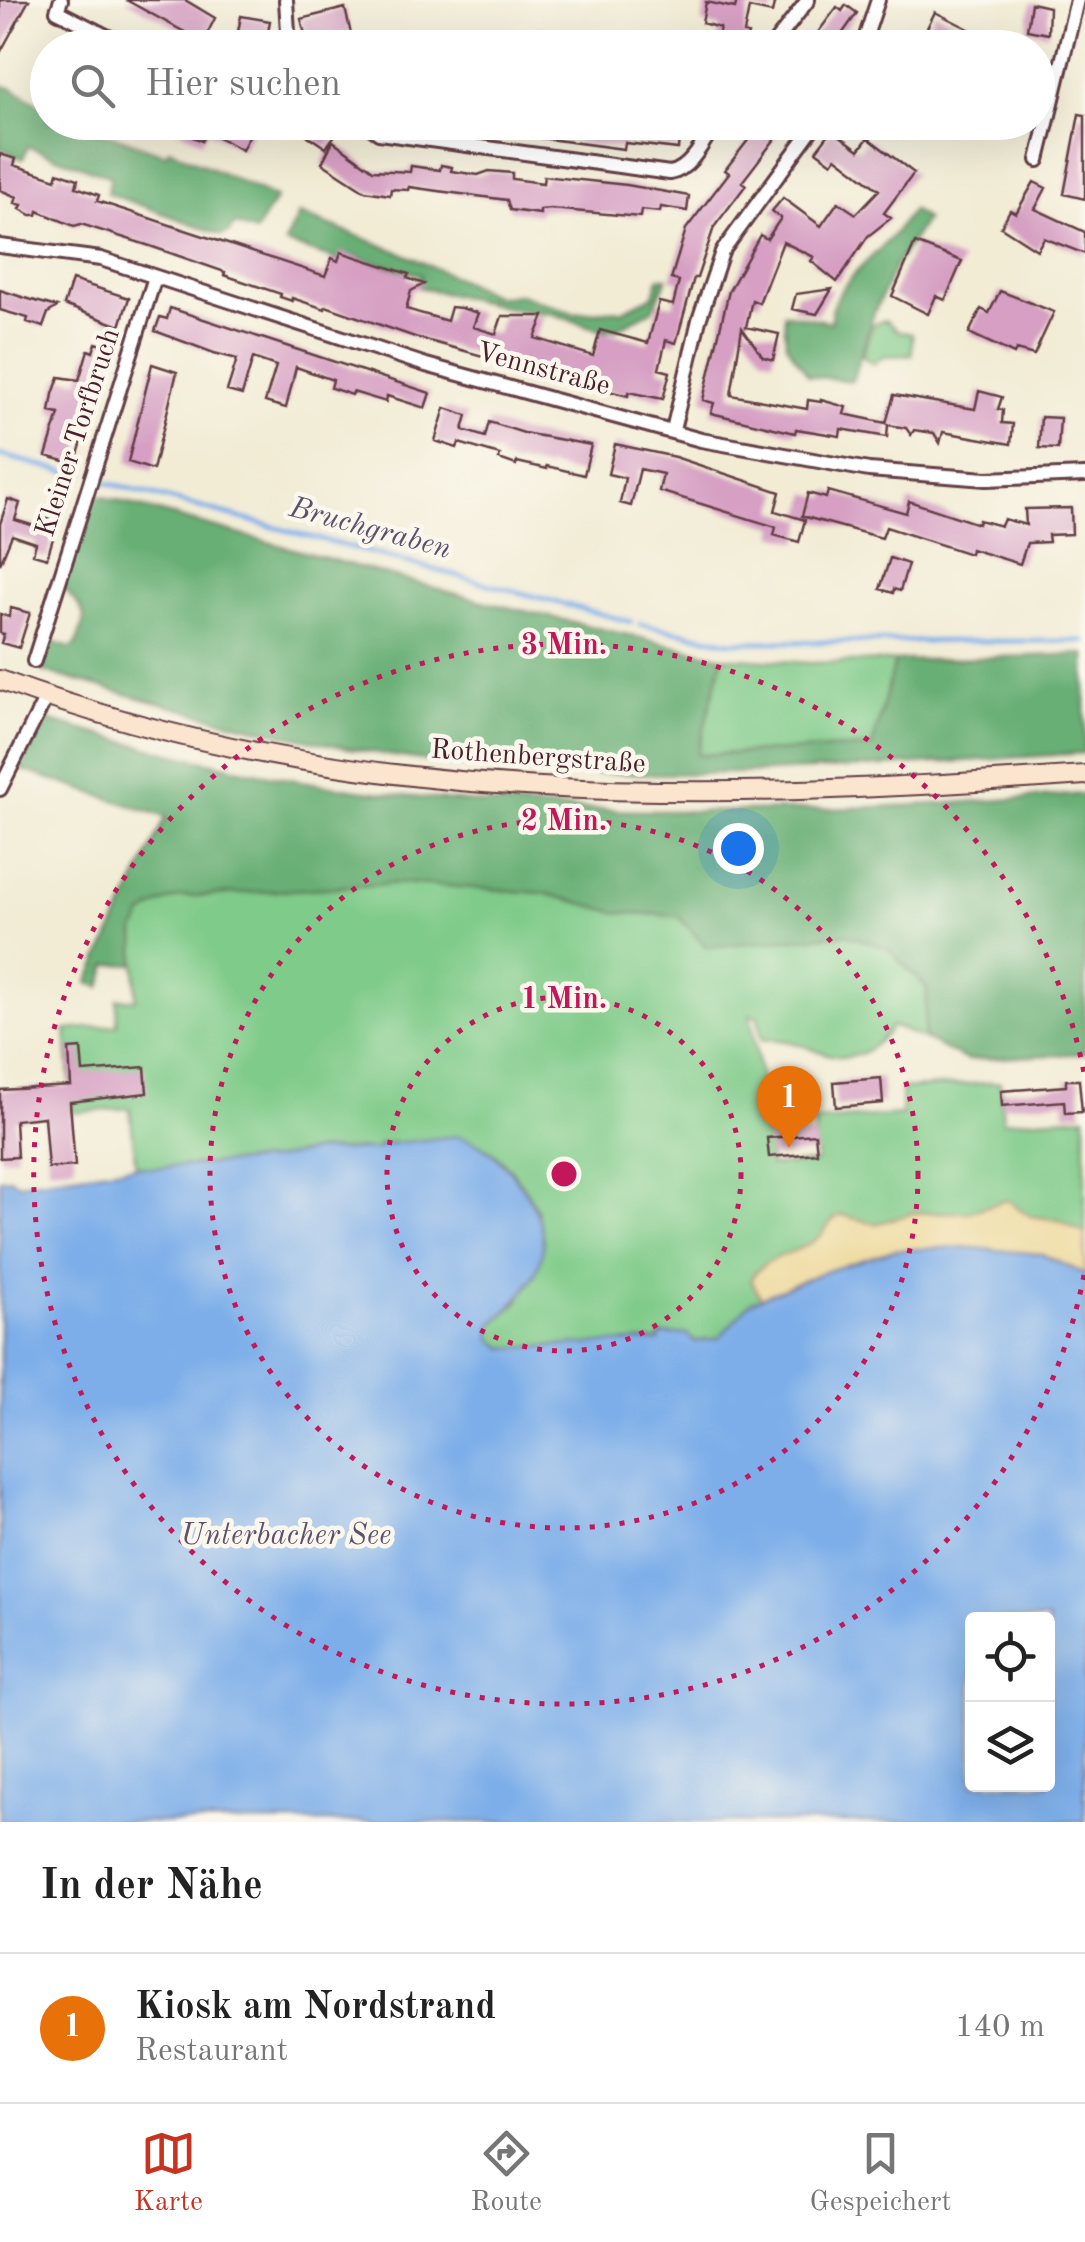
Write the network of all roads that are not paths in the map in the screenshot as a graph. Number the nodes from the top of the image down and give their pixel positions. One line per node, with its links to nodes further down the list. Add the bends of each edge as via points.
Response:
1 (61, 0): 6 (street, via 56,11)
2 (286, 0): 7 (street)
3 (808, 0): 8 (street)
4 (878, 0): 9 (street)
5 (1077, 0): 10 (street)
6 (94, 30)
7 (288, 30)
8 (785, 30)
9 (868, 30)
10 (1055, 90)
11 (430, 140): 12 (street, via 670,173 686,166)
12 (704, 140)
13 (803, 140): 18 (street, via 722,252)
14 (1043, 140): 15 (street)
15 (1038, 160)
16 (0, 246): 17 (street, Vennstraße, via 83,254)
17 (154, 277): 18 (street, Vennstraße, via 426,364); 20 (street, Kleiner Torfbruch)
18 (673, 430): 19 (street, Vennstraße, via 868,470 986,479)
19 (1085, 476)
20 (34, 661)
21 (0, 680): 22 (main road, Rothenbergstraße)
22 (47, 696): 23 (main road, Rothenbergstraße, via 254,752 472,783 684,794); 24 (street)
23 (1085, 776)
24 (0, 788)

